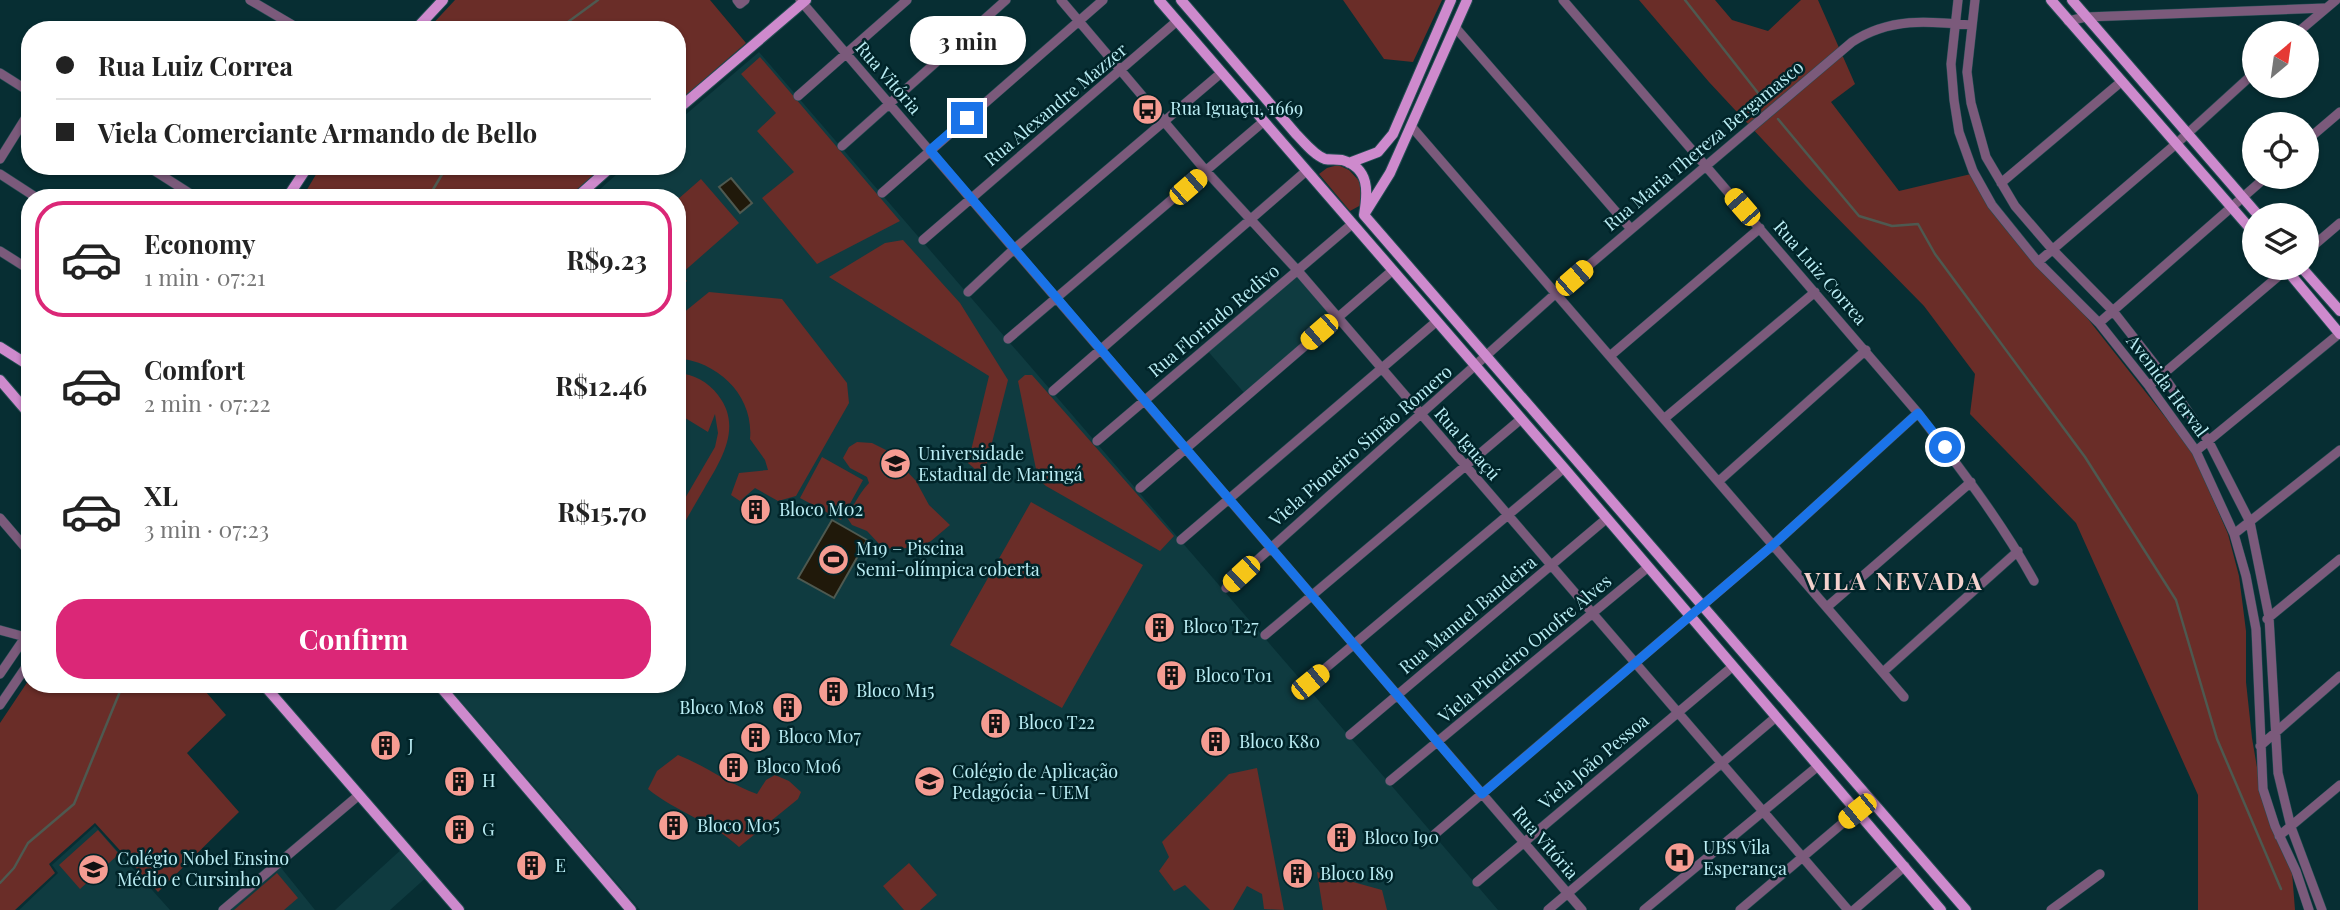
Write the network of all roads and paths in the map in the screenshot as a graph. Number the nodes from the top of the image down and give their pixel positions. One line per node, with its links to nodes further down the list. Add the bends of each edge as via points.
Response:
1 (250, 0): 22 (street)
2 (443, 0): 23 (main road)
3 (737, 0): 4 (street, via 740,4)
4 (745, 0)
5 (907, 0): 31 (street)
6 (1006, 0): 40 (street)
7 (1061, 0): 24 (street, Rua Iguaçú)
8 (1103, 0): 24 (street)
9 (1159, 0): 25 (main road)
10 (1181, 0): 52 (main road, via 1296,134)
11 (1451, 0): 53 (main road, via 1393,134 1378,152)
12 (1467, 0): 30 (main road)
13 (1563, 0): 54 (street, Rua Luiz Correa)
14 (1958, 0): 28 (street, Avenida Herval)
15 (1975, 0): 29 (street, Avenida Herval)
16 (2051, 0): 26 (main road)
17 (2072, 0): 21 (main road)
18 (2336, 0): 20 (street)
19 (803, 1): 31 (street, Rua Vitória); 39 (main road)
20 (2325, 8): 21 (street); 27 (street)
21 (2086, 17): 26 (street); 47 (main road)
22 (285, 21)
23 (423, 21)
24 (1079, 21): 32 (street, Rua Iguaçú); 50 (street)
25 (1177, 21): 32 (street, Rua Alexandre Mazzer); 34 (main road)
26 (2068, 21): 35 (main road)
27 (2310, 21)
28 (1955, 23): 29 (street, Rua Maria Thereza Bergamasco); 54 (street, Rua Maria Thereza Bergamasco, via 1897,23 1866,33); 82 (street, Avenida Herval, via 1951,64 1959,132 1992,205)
29 (1972, 25): 60 (street, Avenida Herval, via 1967,72 1971,103 1986,157)
30 (1455, 27): 45 (main road); 76 (street)
31 (846, 54): 38 (street); 40 (street, Rua Vitória)
32 (1121, 71): 42 (street, Rua Iguaçú); 67 (street, Rua Alexandre Mazzer)
33 (0, 73): 37 (street)
34 (1221, 73): 42 (street); 43 (main road)
35 (2122, 81): 48 (main road); 60 (street)
36 (2242, 84): 47 (street)
37 (21, 86)
38 (798, 96)
39 (686, 102)
40 (890, 104): 49 (street); 50 (street, Rua Vitória)
41 (2340, 112): 46 (street)
42 (1164, 121): 55 (street, Rua Iguaçú); 79 (street)
43 (1263, 122): 55 (street); 56 (main road)
44 (21, 125): 51 (street)
45 (1411, 126): 70 (main road); 91 (street)
46 (2319, 130)
47 (2187, 134): 48 (street); 66 (main road)
48 (2176, 144): 69 (main road); 80 (street)
49 (842, 146)
50 (930, 150): 65 (street); 67 (street, Rua Vitória)
51 (0, 159)
52 (1324, 159): 53 (main road); 56 (main road)
53 (1349, 163): 70 (main road, via 1365,180)
54 (1705, 165): 75 (street, Rua Luiz Correa); 76 (street, Rua Maria Thereza Bergamasco)
55 (1206, 171): 71 (street, Rua Iguaçú); 92 (street)
56 (1306, 172): 71 (street); 74 (main road)
57 (0, 174): 61 (street)
58 (161, 175): 62 (street)
59 (602, 175): 63 (main road)
60 (2001, 183): 80 (street, Avenida Herval)
61 (23, 189)
62 (183, 189)
63 (586, 189)
64 (2252, 189): 66 (street)
65 (882, 193)
66 (2242, 197): 68 (main road); 69 (street)
67 (970, 198): 77 (street, Rua Alexandre Mazzer); 79 (street, Rua Vitória)
68 (2247, 203)
69 (2231, 206): 72 (main road); 93 (street)
70 (1364, 215): 74 (main road); 104 (main road)
71 (1248, 219): 85 (street, Rua Iguaçú); 101 (street)
72 (2242, 219)
73 (2340, 223): 78 (street)
74 (1352, 224): 84 (main road); 85 (street, Rua Florindo Redivo)
75 (1760, 228): 90 (street, Rua Luiz Correa); 103 (street)
76 (1631, 229): 91 (street, Rua Maria Thereza Bergamasco)
77 (923, 240)
78 (2319, 241)
79 (1014, 249): 89 (street); 92 (street, Rua Vitória)
80 (2052, 249): 82 (street); 93 (street, Avenida Herval)
81 (0, 251): 83 (street)
82 (2038, 262): 97 (street, Avenida Herval)
83 (21, 264)
84 (1392, 270): 95 (street); 96 (main road)
85 (1298, 271): 95 (street, Rua Iguaçú); 112 (street, Rua Florindo Redivo)
86 (2272, 280): 108 (street)
87 (2296, 280): 98 (main road)
88 (2313, 280): 94 (main road)
89 (968, 292)
90 (1815, 292): 102 (street, Rua Luiz Correa); 116 (street)
91 (1555, 294): 103 (street); 104 (street, Rua Maria Thereza Bergamasco)
92 (1057, 299): 99 (street); 101 (street, Rua Vitória)
93 (2113, 311): 97 (street); 108 (street, Avenida Herval)
94 (2340, 311)
95 (1337, 317): 107 (street, Rua Iguaçú); 120 (street)
96 (1437, 321): 106 (main road); 107 (street)
97 (2099, 323): 110 (street, Avenida Herval)
98 (2340, 333): 119 (street)
99 (1009, 339)
100 (0, 346): 105 (main road)
101 (1101, 350): 111 (street); 112 (street, Rua Vitória)
102 (1866, 350): 115 (street, Rua Luiz Correa); 125 (street)
103 (1610, 356): 116 (street)
104 (1485, 357): 106 (street, Viela Pioneiro Simão Romero); 145 (main road)
105 (21, 360)
106 (1476, 366): 114 (street, Viela Pioneiro Simão Romero); 117 (main road)
107 (1382, 368): 114 (street, Rua Iguaçú); 128 (street)
108 (2164, 374): 110 (street); 119 (street, Avenida Herval)
109 (0, 380): 113 (main road)
110 (2149, 386): 122 (street, Avenida Herval)
111 (1053, 391)
112 (1144, 401): 118 (street, Rua Florindo Redivo); 120 (street, Rua Vitória)
113 (21, 404)
114 (1420, 413): 123 (street, Rua Iguaçú); 137 (street, Viela Pioneiro Simão Romero)
115 (1918, 413): 126 (street, Rua Luiz Correa); 136 (street)
116 (1665, 418): 125 (street)
117 (1521, 419): 123 (street); 124 (main road)
118 (1097, 442)
119 (2209, 442): 122 (street); 132 (street, Avenida Herval)
120 (1185, 448): 127 (street); 128 (street, Rua Vitória)
121 (2340, 450): 132 (street)
122 (2196, 451): 133 (street, Avenida Herval)
123 (1466, 467): 129 (street, Rua Iguaçú); 144 (street)
124 (1564, 468): 129 (street); 131 (main road)
125 (1719, 481): 136 (street)
126 (1971, 482): 138 (street, Rua Luiz Correa); 146 (street)
127 (1140, 488)
128 (1228, 498): 134 (street); 137 (street, Rua Vitória)
129 (1508, 516): 140 (street, Rua Iguaçú); 155 (street)
130 (0, 517): 135 (street)
131 (1606, 519): 140 (street, Rua Manuel Bandeira); 141 (main road)
132 (2250, 522): 133 (street); 149 (street, Avenida Herval)
133 (2234, 534): 150 (street, Avenida Herval)
134 (1181, 540)
135 (21, 542)
136 (1773, 545): 145 (street); 146 (street)
137 (1270, 547): 143 (street, Viela Pioneiro Simão Romero); 144 (street, Rua Vitória)
138 (2018, 551): 142 (street, Rua Luiz Correa); 158 (street)
139 (2340, 559): 149 (street)
140 (1552, 566): 147 (street, Rua Iguaçú); 165 (street, Rua Manuel Bandeira)
141 (1647, 568): 147 (street, Viela Pioneiro Onofre Alves); 148 (main road)
142 (2034, 581)
143 (1226, 588)
144 (1313, 597): 153 (street); 155 (street, Rua Vitória)
145 (1703, 606): 148 (street); 180 (main road)
146 (1827, 607): 158 (street)
147 (1592, 613): 156 (street, Rua Iguaçú); 172 (street, Viela Pioneiro Onofre Alves)
148 (1689, 617): 156 (street); 157 (main road)
149 (2269, 617): 150 (street); 170 (street, Avenida Herval)
150 (2256, 629): 173 (street, Avenida Herval)
151 (0, 630): 152 (street)
152 (21, 634)
153 (1265, 635)
154 (21, 645): 159 (street)
155 (1354, 645): 162 (street); 165 (street, Rua Vitória)
156 (1635, 663): 168 (street, Rua Iguaçú); 178 (street)
157 (1732, 667): 168 (street, Viela João Pessoa); 169 (main road)
158 (1883, 672): 166 (street)
159 (0, 674)
160 (21, 674): 167 (street)
161 (2340, 676): 170 (street)
162 (1310, 682)
163 (271, 693): 179 (main road)
164 (446, 693): 195 (main road)
165 (1397, 695): 171 (street, Rua Manuel Bandeira); 172 (street, Rua Vitória)
166 (1904, 697)
167 (0, 705)
168 (1678, 712): 174 (street, Rua Iguaçú); 186 (street, Viela João Pessoa)
169 (1776, 717): 174 (street); 175 (main road)
170 (2276, 733): 173 (street); 183 (street, Avenida Herval, via 2278,773)
171 (1350, 735)
172 (1438, 742): 176 (street, Viela Pioneiro Onofre Alves); 178 (street, Rua Vitória)
173 (2260, 746): 185 (street, Avenida Herval, via 2263,789)
174 (1721, 763): 181 (street, Rua Iguaçú); 191 (street)
175 (1818, 766): 181 (street); 182 (main road)
176 (1390, 781)
177 (2340, 785): 183 (street)
178 (1482, 794): 184 (street); 186 (street, Rua Vitória)
179 (359, 795): 193 (street); 194 (main road)
180 (1870, 800): 182 (street); 203 (main road)
181 (1763, 811): 187 (street, Rua Iguaçú); 198 (street)
182 (1857, 811): 187 (street); 188 (main road)
183 (2291, 827): 185 (street); 206 (street, Avenida Herval)
184 (1435, 834)
185 (2279, 836): 205 (street, Avenida Herval)
186 (1524, 842): 190 (street, Viela João Pessoa); 191 (street, Rua Vitória)
187 (1802, 857): 192 (street); 200 (street, Rua Iguaçú)
188 (1905, 866): 201 (street); 202 (main road)
189 (2099, 874): 204 (street)
190 (1477, 882)
191 (1567, 894): 196 (street); 197 (street, Rua Vitória)
192 (1751, 906): 199 (street)
193 (223, 910)
194 (459, 910)
195 (631, 910)
196 (1548, 910)
197 (1582, 910)
198 (1644, 910)
199 (1740, 910)
200 (1848, 910)
201 (1854, 910)
202 (1941, 910)
203 (1966, 910)
204 (2051, 910)
205 (2309, 910)
206 (2322, 910)

